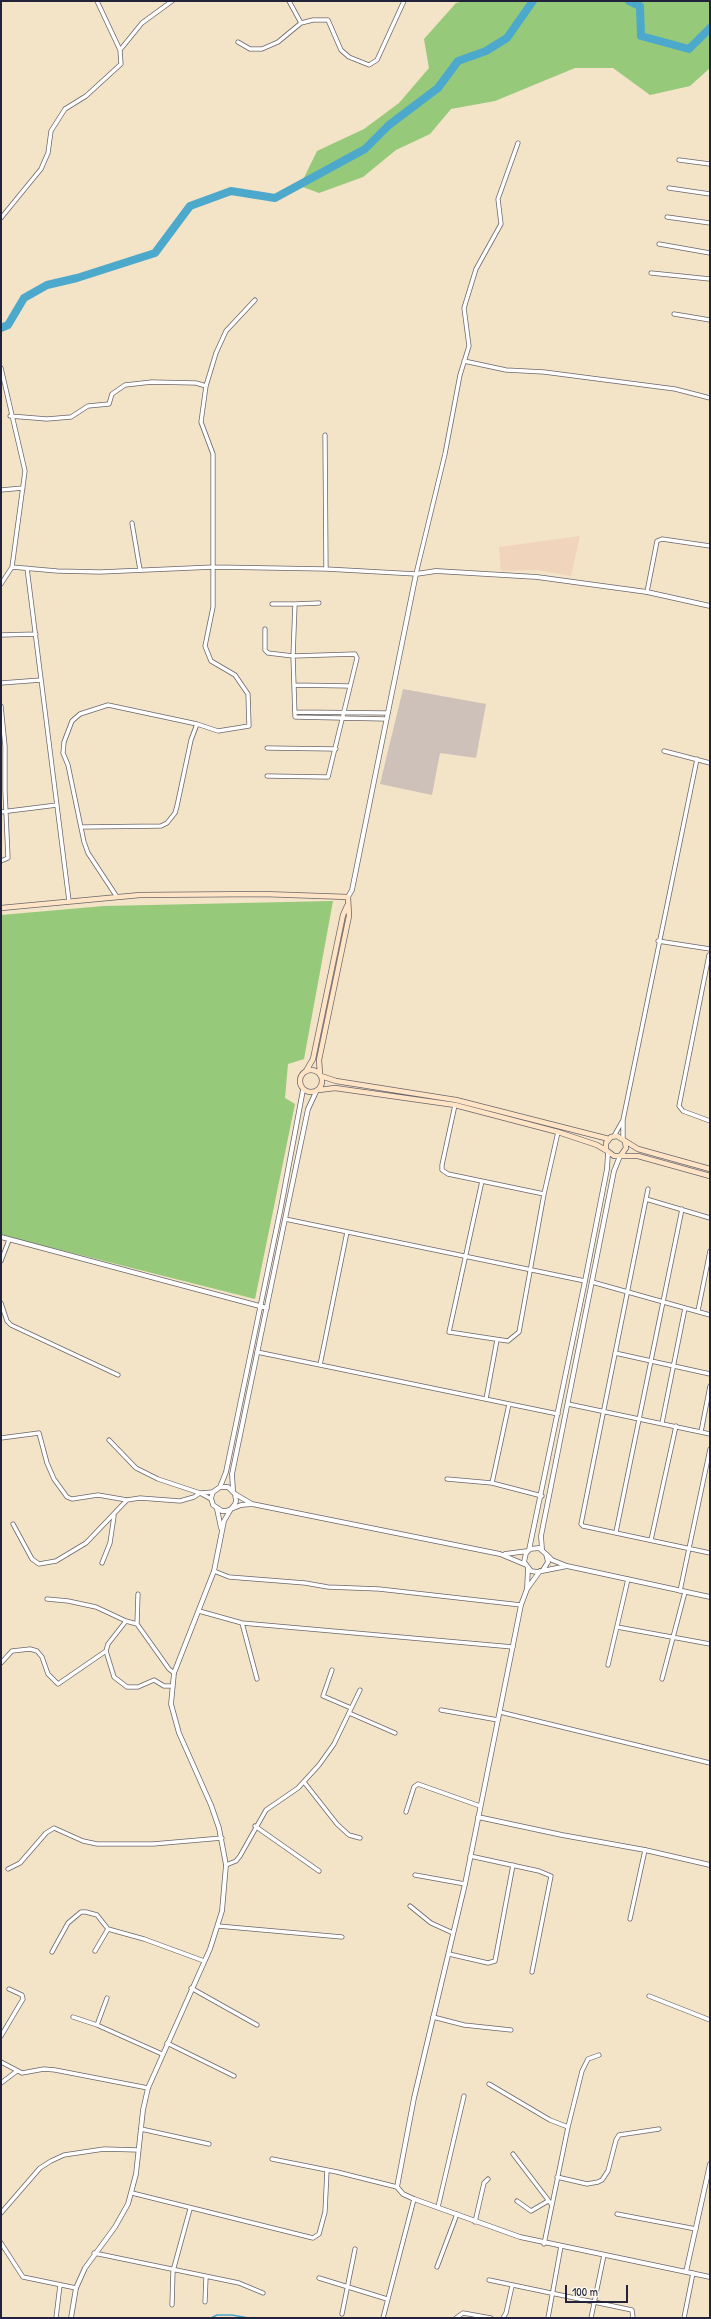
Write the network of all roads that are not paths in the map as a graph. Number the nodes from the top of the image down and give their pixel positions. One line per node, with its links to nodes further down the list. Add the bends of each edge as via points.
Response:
1 (97, 1): 7 (street)
2 (172, 1): 7 (street, via 142,23)
3 (289, 1): 5 (street)
4 (404, 1): 5 (street, via 377,60 369,65 349,58 341,50 328,20)
5 (301, 23): 6 (street, via 278,42 262,49 250,49)
6 (238, 42)
7 (120, 50): 14 (street, via 121,64 86,96 65,109 50,131 48,153 41,169)
8 (518, 144): 23 (street, via 498,199 501,224 476,269 464,308 469,346)
9 (679, 160): 10 (street)
10 (710, 164)
11 (669, 188): 12 (street)
12 (710, 194)
13 (667, 217): 15 (street)
14 (1, 218)
15 (710, 223)
16 (659, 244): 17 (street)
17 (710, 253)
18 (651, 274): 19 (street)
19 (710, 279)
20 (255, 300): 25 (street, via 226,331)
21 (674, 314): 22 (street)
22 (710, 320)
23 (464, 361): 26 (street, via 506,370 544,372 675,389); 38 (street)
24 (1, 368): 27 (street)
25 (206, 386): 27 (street, via 196,383 152,382 125,385 112,394 109,404 88,406 71,417 47,419); 34 (street, via 201,422 213,454)
26 (710, 398)
27 (10, 416): 29 (street, via 24,471)
28 (325, 435): 36 (street)
29 (23, 488): 30 (street); 33 (street)
30 (1, 490)
31 (132, 523): 37 (street)
32 (710, 546): 40 (street, via 662,539 657,541)
33 (12, 567): 35 (street); 39 (street)
34 (214, 567): 36 (street); 37 (street); 59 (street, via 213,607 205,646 211,661 235,675 248,694 250,726 218,731)
35 (27, 568): 37 (street, via 72,572); 46 (street)
36 (326, 569): 38 (street)
37 (140, 570)
38 (416, 574): 40 (street, via 436,572 537,577); 56 (street)
39 (1, 584)
40 (647, 592): 44 (street)
41 (319, 603): 43 (street)
42 (272, 604): 43 (street)
43 (295, 604): 48 (street)
44 (710, 606)
45 (265, 629): 48 (street, via 265,650 268,654)
46 (36, 634): 47 (street); 49 (street)
47 (1, 635)
48 (294, 656): 51 (street); 52 (street, via 355,654 357,658)
49 (41, 680): 50 (street); 68 (street)
50 (1, 683)
51 (294, 685): 52 (street); 54 (street)
52 (350, 686): 55 (street)
53 (1, 706): 60 (street)
54 (295, 712): 55 (street); 57 (street, via 295,717)
55 (345, 712): 56 (street); 57 (street)
56 (388, 713): 58 (street)
57 (343, 718): 58 (street); 62 (street)
58 (386, 719): 74 (street, via 352,890)
59 (197, 724): 71 (street, via 191,740 177,806 167,823 161,826); 71 (street, via 108,705 80,714 72,721 64,742 63,753)
60 (3, 746): 67 (street)
61 (267, 748): 62 (street)
62 (336, 749): 66 (street, via 328,777)
63 (664, 751): 64 (street)
64 (696, 759): 65 (street); 78 (street)
65 (710, 763)
66 (267, 776)
67 (3, 791): 70 (street)
68 (57, 805): 70 (street); 75 (street)
69 (1, 812): 70 (street)
70 (6, 812): 72 (street, via 8,858)
71 (82, 827): 73 (street, via 88,853)
72 (1, 861)
73 (117, 896): 74 (main road); 75 (main road)
74 (348, 896): 76 (main road)
75 (69, 901): 77 (main road)
76 (348, 904): 81 (main road, via 343,915 313,1058); 82 (main road, via 349,916 319,1060)
77 (1, 908)
78 (658, 941): 79 (street); 86 (street)
79 (710, 948): 80 (street)
80 (710, 956): 87 (street, via 679,1106 683,1111)
81 (306, 1071): 82 (main road, via 313,1070); 83 (main road, via 300,1080)
82 (320, 1075): 84 (main road, via 322,1084); 90 (main road, via 336,1081 456,1100)
83 (303, 1090): 84 (main road, via 309,1093); 115 (street)
84 (317, 1091): 85 (main road, via 335,1088); 102 (street, via 308,1109)
85 (455, 1106): 88 (main road); 96 (street, via 442,1170 448,1174)
86 (623, 1120): 89 (street); 91 (street)
87 (710, 1121)
88 (558, 1132): 92 (main road, via 598,1145); 98 (street)
89 (614, 1136): 90 (main road); 91 (main road)
90 (609, 1139): 92 (main road, via 605,1146)
91 (624, 1141): 93 (main road, via 626,1148); 94 (main road, via 638,1149)
92 (607, 1152): 93 (main road, via 614,1156); 110 (street, via 607,1169)
93 (620, 1155): 95 (main road, via 644,1158); 111 (street, via 614,1170)
94 (710, 1169)
95 (710, 1176)
96 (482, 1181): 98 (street); 107 (street)
97 (648, 1189): 99 (street)
98 (544, 1194): 109 (street)
99 (646, 1199): 100 (street); 112 (street)
100 (682, 1209): 101 (street); 113 (street)
101 (710, 1218)
102 (285, 1219): 103 (street); 116 (street)
103 (347, 1232): 107 (street); 124 (street)
104 (1, 1237): 105 (street)
105 (9, 1240): 108 (street); 115 (street)
106 (710, 1251): 118 (street)
107 (464, 1257): 109 (street); 120 (street, via 449,1332)
108 (1, 1261)
109 (531, 1268): 110 (street); 120 (street, via 519,1332 508,1341)
110 (585, 1280): 133 (street)
111 (592, 1282): 112 (street); 131 (street)
112 (628, 1292): 113 (street); 122 (street)
113 (663, 1302): 117 (street); 123 (street)
114 (1, 1304): 127 (street, via 11,1325)
115 (261, 1307): 116 (street); 146 (street, via 226,1472)
116 (266, 1308): 121 (street)
117 (684, 1308): 118 (street); 125 (street)
118 (698, 1311): 119 (street)
119 (710, 1315)
120 (497, 1340): 129 (street)
121 (257, 1352): 124 (street); 149 (street, via 232,1474)
122 (615, 1353): 123 (street); 132 (street)
123 (650, 1362): 125 (street); 134 (street)
124 (320, 1365): 129 (street)
125 (673, 1366): 126 (street); 135 (street)
126 (710, 1374)
127 (118, 1375)
128 (710, 1386): 137 (street)
129 (486, 1399): 130 (street)
130 (509, 1404): 133 (street); 145 (street)
131 (568, 1404): 132 (street); 163 (street, via 541,1536)
132 (604, 1411): 134 (street); 158 (street, via 581,1524)
133 (558, 1414): 150 (street)
134 (640, 1419): 135 (street); 158 (street)
135 (662, 1423): 136 (street)
136 (676, 1426): 137 (street); 160 (street)
137 (701, 1432): 138 (street)
138 (710, 1434)
139 (1, 1438): 152 (street, via 39,1434 46,1463 68,1497 78,1499 98,1495)
140 (109, 1440): 147 (street, via 136,1468 158,1479)
141 (710, 1449): 142 (street)
142 (705, 1474): 143 (street); 161 (street)
143 (710, 1475)
144 (447, 1478): 145 (street)
145 (492, 1484): 150 (street)
146 (220, 1487): 148 (street); 149 (street, via 228,1487)
147 (200, 1492): 148 (street); 151 (street); 152 (street, via 194,1498 180,1501 140,1498)
148 (213, 1492): 151 (street)
149 (234, 1492): 153 (street); 155 (street, via 236,1501)
150 (542, 1496): 162 (street)
151 (211, 1499): 154 (street)
152 (127, 1500): 156 (street)
153 (252, 1504): 155 (street); 165 (street)
154 (217, 1509): 155 (street); 159 (street)
155 (232, 1509): 159 (street, via 224,1521)
156 (114, 1516): 157 (street, via 86,1543 71,1553 56,1561 39,1564 32,1559); 167 (street, via 110,1543)
157 (13, 1524)
158 (616, 1532): 160 (street)
159 (222, 1534): 172 (street)
160 (651, 1540): 161 (street)
161 (689, 1548): 164 (street); 175 (street)
162 (528, 1550): 163 (street); 165 (street); 168 (street, via 524,1556)
163 (542, 1550): 166 (street)
164 (710, 1553)
165 (500, 1554): 168 (street)
166 (546, 1554): 169 (street, via 552,1560); 171 (street, via 548,1562)
167 (102, 1563)
168 (524, 1564): 170 (street)
169 (567, 1566): 171 (street); 173 (street)
170 (528, 1568): 171 (street, via 534,1572); 174 (street)
171 (541, 1570): 174 (street)
172 (214, 1571): 180 (street, via 229,1577 328,1587 379,1589); 181 (street)
173 (628, 1579): 175 (street); 185 (street)
174 (527, 1589): 180 (street)
175 (680, 1591): 176 (street)
176 (685, 1592): 178 (street); 186 (street)
177 (138, 1594): 184 (street)
178 (710, 1597)
179 (47, 1599): 182 (street, via 96,1607)
180 (521, 1605): 188 (street)
181 (199, 1611): 183 (street); 193 (street)
182 (126, 1621): 184 (street); 189 (street, via 108,1644)
183 (242, 1623): 188 (street); 194 (street)
184 (137, 1624): 193 (street, via 168,1669)
185 (617, 1627): 186 (street); 191 (street)
186 (674, 1637): 187 (street); 195 (street)
187 (710, 1644)
188 (513, 1647): 200 (street)
189 (106, 1651): 190 (street, via 58,1684 48,1674 37,1651 12,1651); 196 (street, via 114,1677 127,1687 138,1687 154,1680 164,1686)
190 (1, 1663)
191 (608, 1665)
192 (332, 1670): 198 (street, via 323,1696)
193 (174, 1673): 196 (street)
194 (257, 1679)
195 (662, 1679)
196 (172, 1686): 210 (street, via 171,1704 176,1725 214,1810)
197 (360, 1690): 198 (street)
198 (351, 1708): 201 (street)
199 (441, 1710): 202 (street)
200 (500, 1712): 202 (street); 204 (street)
201 (349, 1713): 203 (street); 205 (street, via 327,1755)
202 (498, 1720): 206 (street)
203 (395, 1733)
204 (710, 1763)
205 (304, 1782): 209 (street, via 266,1810); 211 (street, via 338,1824)
206 (480, 1806): 207 (street, via 418,1784 414,1787); 208 (street)
207 (406, 1812)
208 (478, 1817): 212 (street); 213 (street)
209 (255, 1826): 216 (street, via 240,1856); 218 (street)
210 (222, 1838): 216 (street); 217 (street, via 153,1844 97,1844 54,1828 46,1833 20,1863)
211 (360, 1838)
212 (645, 1850): 215 (street); 222 (street)
213 (470, 1856): 214 (street); 220 (street)
214 (513, 1865): 229 (street, via 495,1961 488,1963); 231 (street, via 551,1876)
215 (710, 1865)
216 (226, 1866): 223 (street, via 224,1899)
217 (8, 1869)
218 (319, 1871)
219 (415, 1875): 220 (street)
220 (465, 1884): 225 (street)
221 (410, 1906): 225 (street, via 431,1923)
222 (630, 1919)
223 (218, 1926): 226 (street); 230 (street)
224 (108, 1929): 227 (street); 228 (street, via 93,1913 81,1912 62,1930); 230 (street)
225 (453, 1933): 229 (street)
226 (342, 1937)
227 (95, 1951)
228 (52, 1952)
229 (449, 1954): 237 (street)
230 (204, 1960): 232 (street)
231 (532, 1972)
232 (191, 1988): 240 (street); 243 (street)
233 (9, 1989): 242 (street, via 22,1995 23,1999)
234 (649, 1996): 238 (street)
235 (107, 1998): 239 (street)
236 (73, 2017): 239 (street)
237 (433, 2017): 241 (street); 264 (street)
238 (710, 2020)
239 (97, 2025): 244 (street)
240 (257, 2025)
241 (511, 2030)
242 (1, 2036)
243 (167, 2043): 244 (street); 248 (street)
244 (162, 2054): 251 (street)
245 (599, 2055): 253 (street, via 588,2059 584,2067)
246 (1, 2062): 247 (street)
247 (17, 2071): 249 (street); 251 (street, via 22,2073 55,2070)
248 (234, 2076)
249 (1, 2083)
250 (489, 2084): 253 (street, via 550,2120)
251 (148, 2088): 254 (street)
252 (464, 2096): 270 (street)
253 (568, 2127): 262 (street)
254 (141, 2129): 256 (street); 257 (street)
255 (659, 2129): 262 (street, via 619,2135 608,2171 598,2182 587,2184)
256 (210, 2144)
257 (138, 2150): 265 (street); 272 (street, via 104,2149 64,2156 51,2161 40,2168)
258 (513, 2154): 268 (street)
259 (272, 2159): 261 (street)
260 (710, 2164): 276 (street)
261 (327, 2170): 264 (street); 271 (street, via 325,2212 317,2237 306,2237)
262 (557, 2177): 269 (street)
263 (488, 2179): 275 (street, via 484,2182)
264 (397, 2187): 266 (street, via 403,2194)
265 (132, 2194): 271 (street); 281 (street, via 120,2220)
266 (414, 2199): 270 (street); 297 (street)
267 (517, 2201): 268 (street, via 531,2211)
268 (548, 2201): 269 (street)
269 (552, 2205): 278 (street)
270 (438, 2207): 273 (street)
271 (190, 2209): 284 (street)
272 (1, 2213)
273 (457, 2214): 275 (street); 283 (street)
274 (617, 2214): 276 (street)
275 (475, 2222): 278 (street)
276 (696, 2229): 285 (street)
277 (1, 2243): 291 (street, via 20,2275)
278 (544, 2244): 279 (street)
279 (561, 2246): 282 (street); 296 (street)
280 (355, 2249): 292 (street)
281 (94, 2253): 284 (street); 294 (street)
282 (604, 2255): 285 (street); 299 (street)
283 (437, 2267)
284 (173, 2271): 287 (street); 300 (street)
285 (686, 2272): 286 (street)
286 (693, 2273): 288 (street); 311 (street)
287 (206, 2277): 295 (street, via 239,2283); 298 (street)
288 (710, 2277)
289 (319, 2278): 292 (street)
290 (489, 2280): 293 (street)
291 (60, 2285): 294 (street); 302 (street)
292 (348, 2286): 297 (street); 301 (street)
293 (512, 2286): 296 (street); 307 (street)
294 (76, 2288): 303 (street)
295 (263, 2292)
296 (553, 2294): 299 (street); 308 (street)
297 (387, 2299): 304 (street)
298 (204, 2302)
299 (594, 2303): 309 (street); 310 (street, via 632,2310)
300 (172, 2305)
301 (342, 2314)
302 (56, 2318)
303 (71, 2318)
304 (383, 2318)
305 (456, 2318): 306 (street, via 463,2313)
306 (491, 2318)
307 (503, 2318)
308 (548, 2318)
309 (591, 2318)
310 (633, 2318)
311 (684, 2318)

